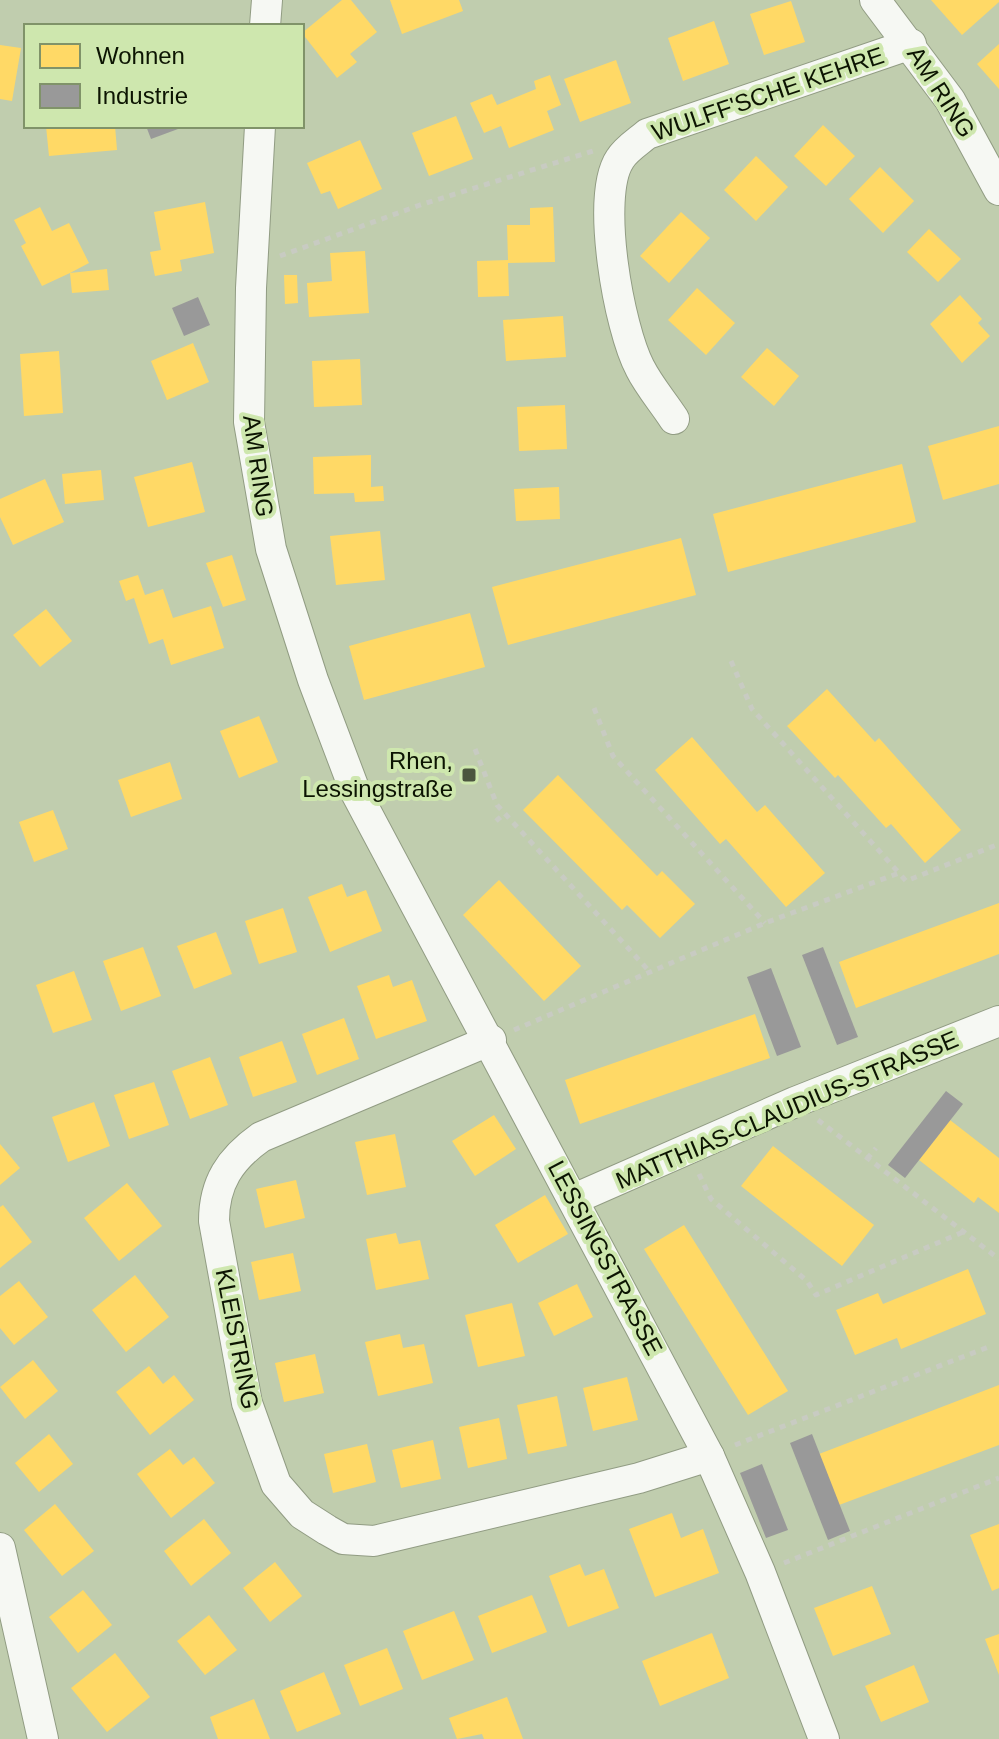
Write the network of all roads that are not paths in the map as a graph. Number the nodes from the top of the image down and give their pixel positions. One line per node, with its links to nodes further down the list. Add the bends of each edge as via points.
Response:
1 (267, 0): 3 (street)
2 (875, 0): 4 (street, AM RING)
3 (265, 24)
4 (911, 44): 6 (street, AM RING, via 950,100); 7 (street, WULFF'SCHE KEHRE, via 647,134 620,158 611,181 608,220 617,287 638,366)
5 (260, 128): 8 (street, AM RING, via 249,422 271,549)
6 (999, 190)
7 (674, 419)
8 (355, 791): 10 (street, LESSINGSTRASSE)
9 (999, 1021): 11 (street, MATTHIAS-CLAUDIUS-STRASSE, via 795,1102)
10 (491, 1040): 11 (street, LESSINGSTRASSE); 12 (street, KLEISTRING, via 261,1137 237,1153 224,1175 214,1199 214,1221 247,1403 276,1484 302,1514 343,1539 374,1541 625,1482)
11 (574, 1199): 12 (street, LESSINGSTRASSE)
12 (709, 1456): 15 (street, LESSINGSTRASSE)
13 (0, 1548): 14 (street)
14 (43, 1739)
15 (824, 1739)

